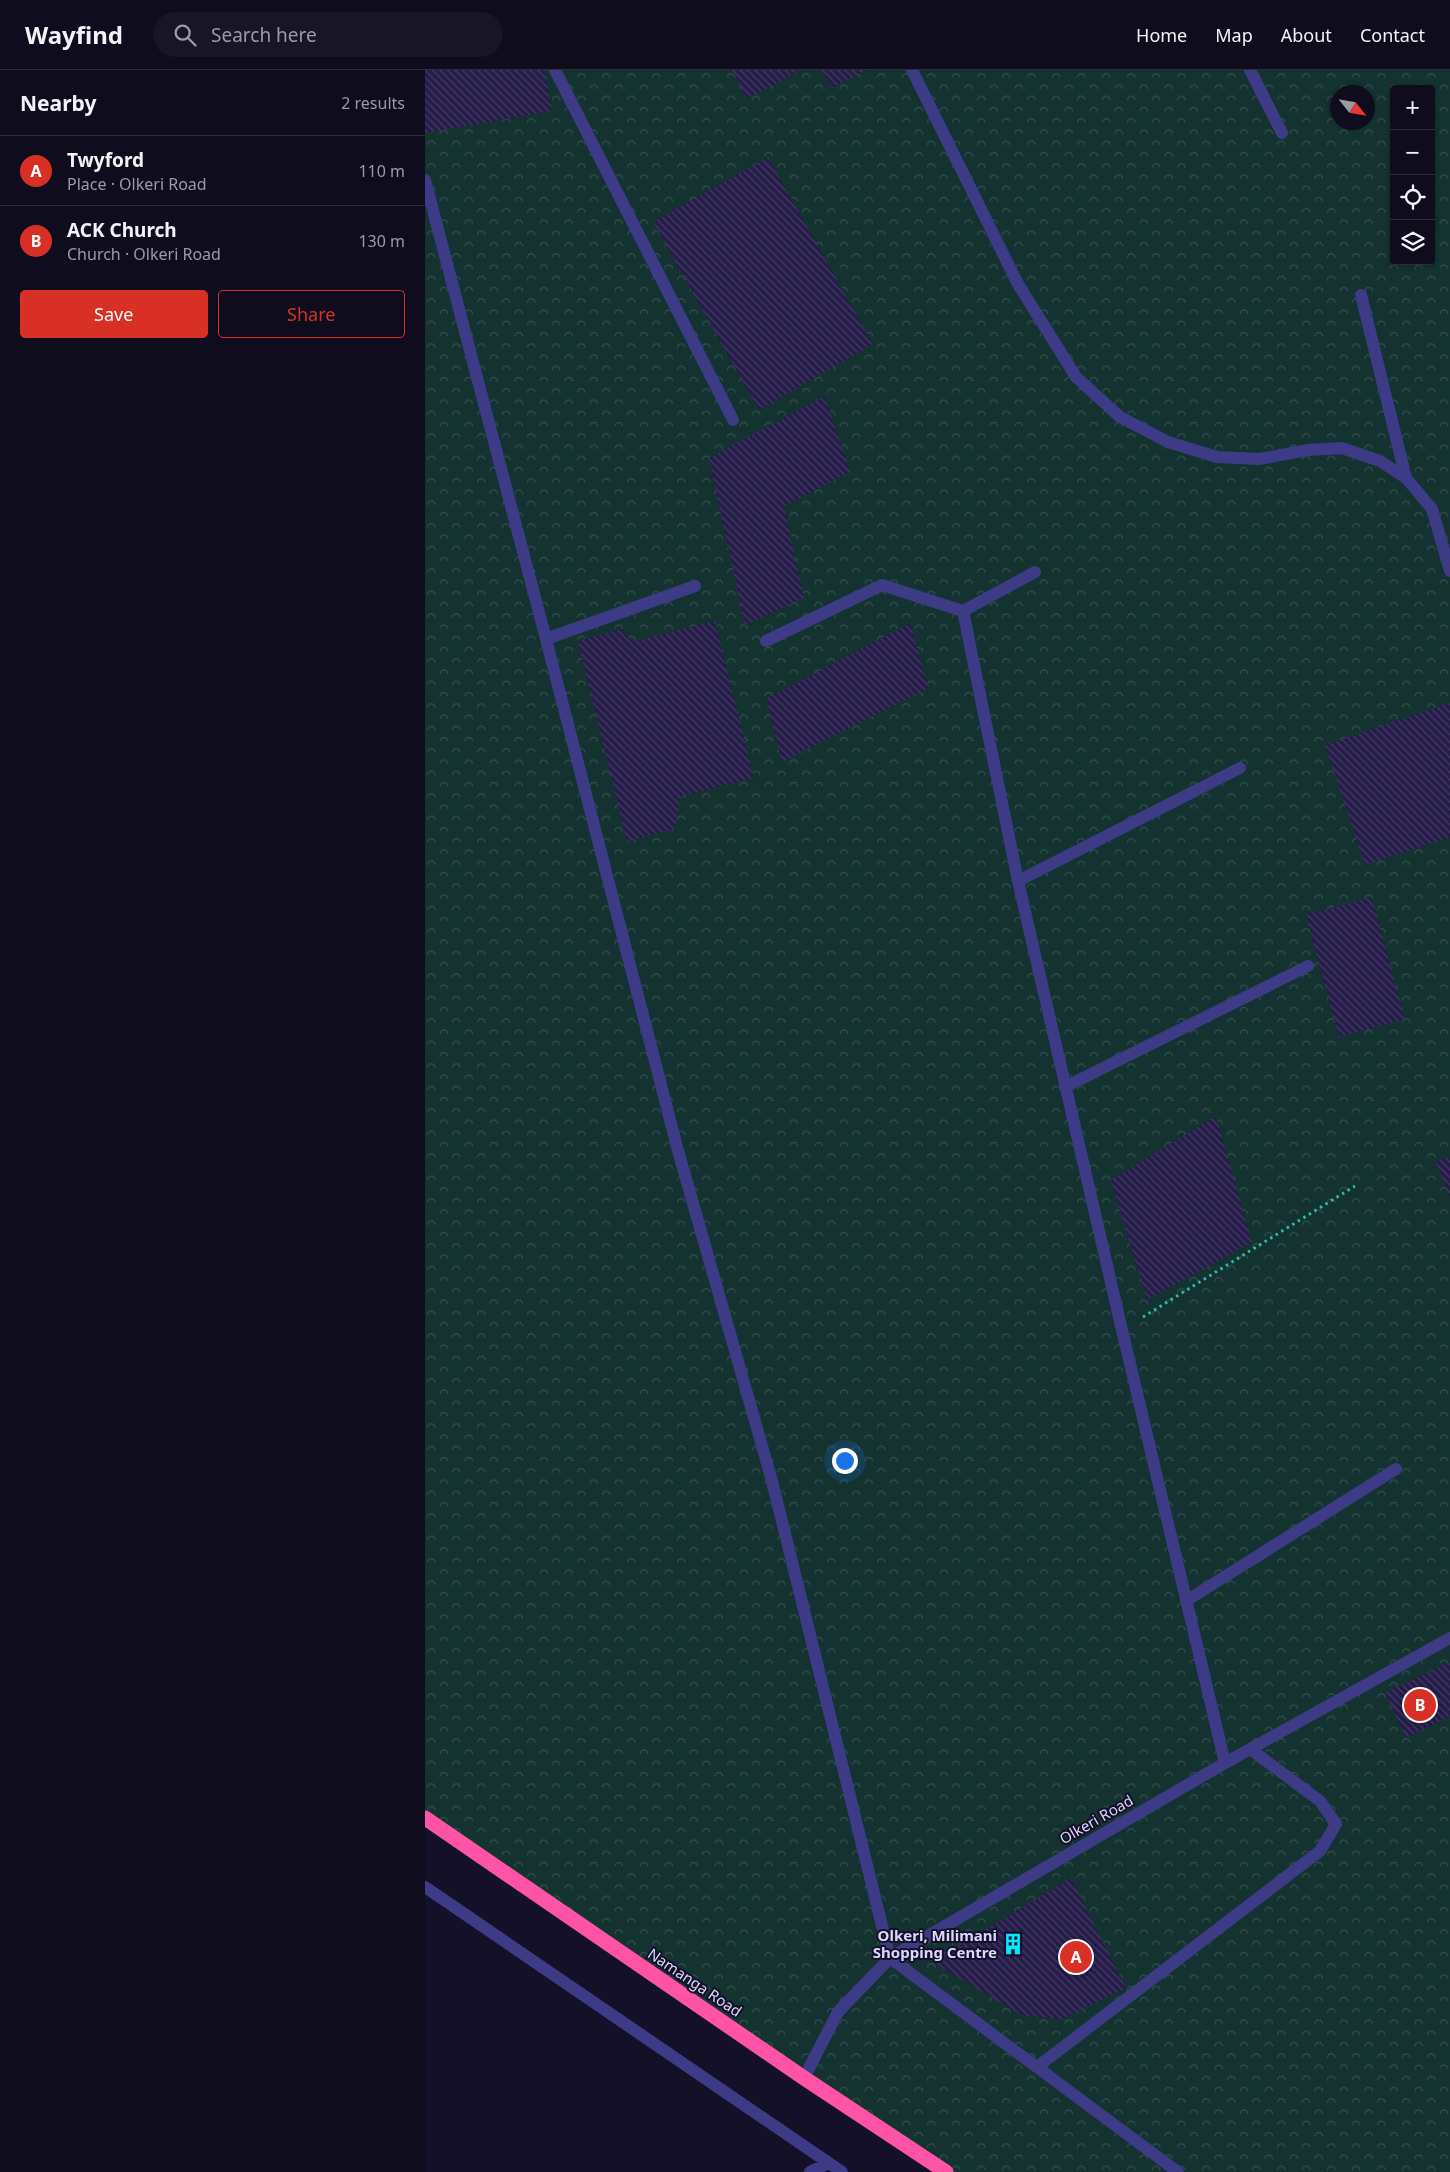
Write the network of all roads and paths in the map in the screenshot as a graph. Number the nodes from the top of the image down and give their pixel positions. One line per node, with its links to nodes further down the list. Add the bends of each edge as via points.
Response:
1 (555, 70): 7 (street)
2 (912, 70): 8 (street, via 1018,284 1076,376 1120,416 1168,442 1217,457 1259,459 1342,448 1380,461)
3 (1250, 70): 4 (street)
4 (1282, 133)
5 (425, 180): 13 (street)
6 (1361, 295): 8 (street)
7 (733, 420)
8 (1407, 478): 9 (street, via 1432,509)
9 (1450, 570)
10 (1035, 572): 12 (street)
11 (695, 586): 13 (street)
12 (963, 612): 14 (street, via 882,585); 16 (street)
13 (546, 639): 28 (street, via 677,1147 773,1481)
14 (766, 641)
15 (1240, 768): 16 (street)
16 (1018, 881): 18 (street)
17 (1308, 966): 18 (street)
18 (1065, 1088): 20 (street)
19 (1355, 1186): 20 (path)
20 (1122, 1330): 22 (street)
21 (1395, 1469): 22 (street)
22 (1186, 1601): 25 (street)
23 (1450, 1638): 24 (street, Olkeri Road)
24 (1250, 1749): 25 (street, Olkeri Road); 29 (street, via 1320,1801 1336,1824 1320,1851)
25 (1225, 1763): 28 (street, Olkeri Road)
26 (425, 1818): 30 (highway, Namanga Road)
27 (425, 1887): 31 (street)
28 (890, 1958): 29 (street); 30 (street, Olkeri Road, via 838,2012)
29 (1037, 2067): 35 (street)
30 (804, 2078): 34 (highway, Namanga Road)
31 (829, 2163): 32 (street); 33 (street)
32 (810, 2172)
33 (842, 2172)
34 (946, 2172)
35 (1178, 2172)

